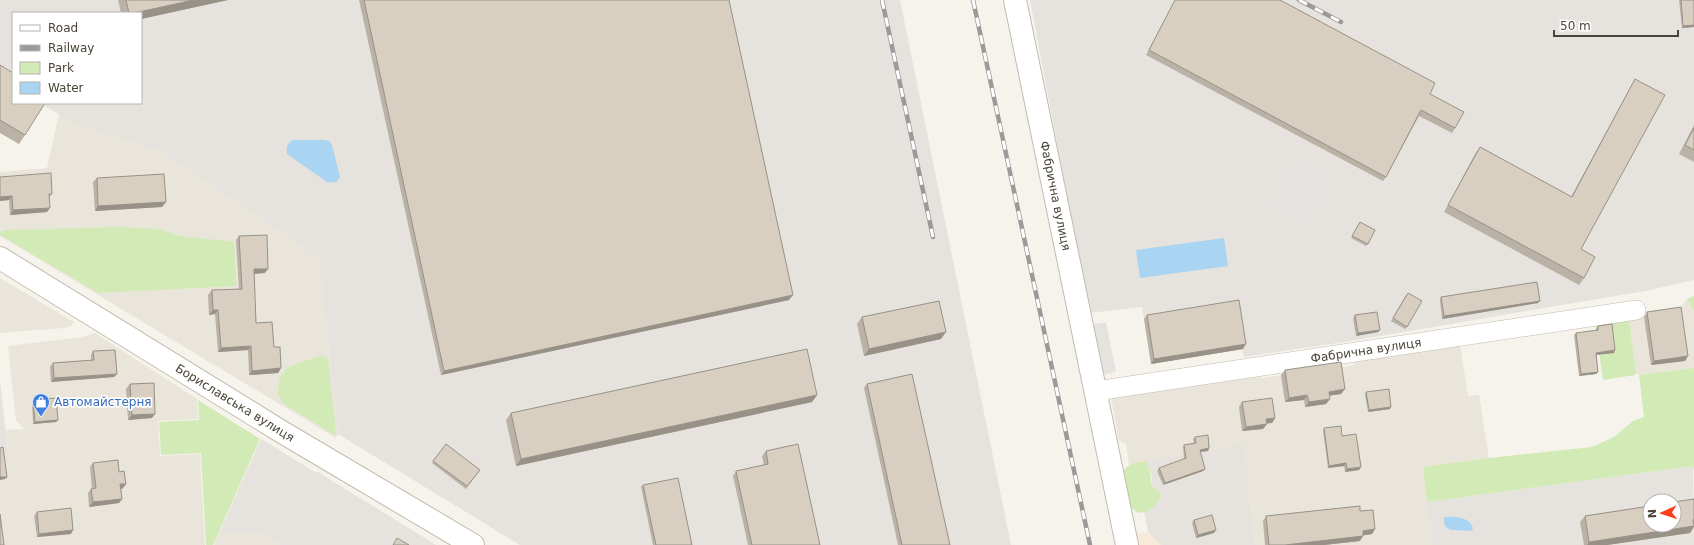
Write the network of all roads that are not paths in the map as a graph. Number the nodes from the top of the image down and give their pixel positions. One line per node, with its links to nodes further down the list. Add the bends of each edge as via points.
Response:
1 (1015, 0): 4 (street, Фабрична вулиця)
2 (0, 258): 5 (street, Бориславська вулиця, via 282,432)
3 (1636, 310): 4 (street, Фабрична вулиця)
4 (1096, 391): 6 (street, Фабрична вулиця)
5 (472, 545)
6 (1127, 545)

